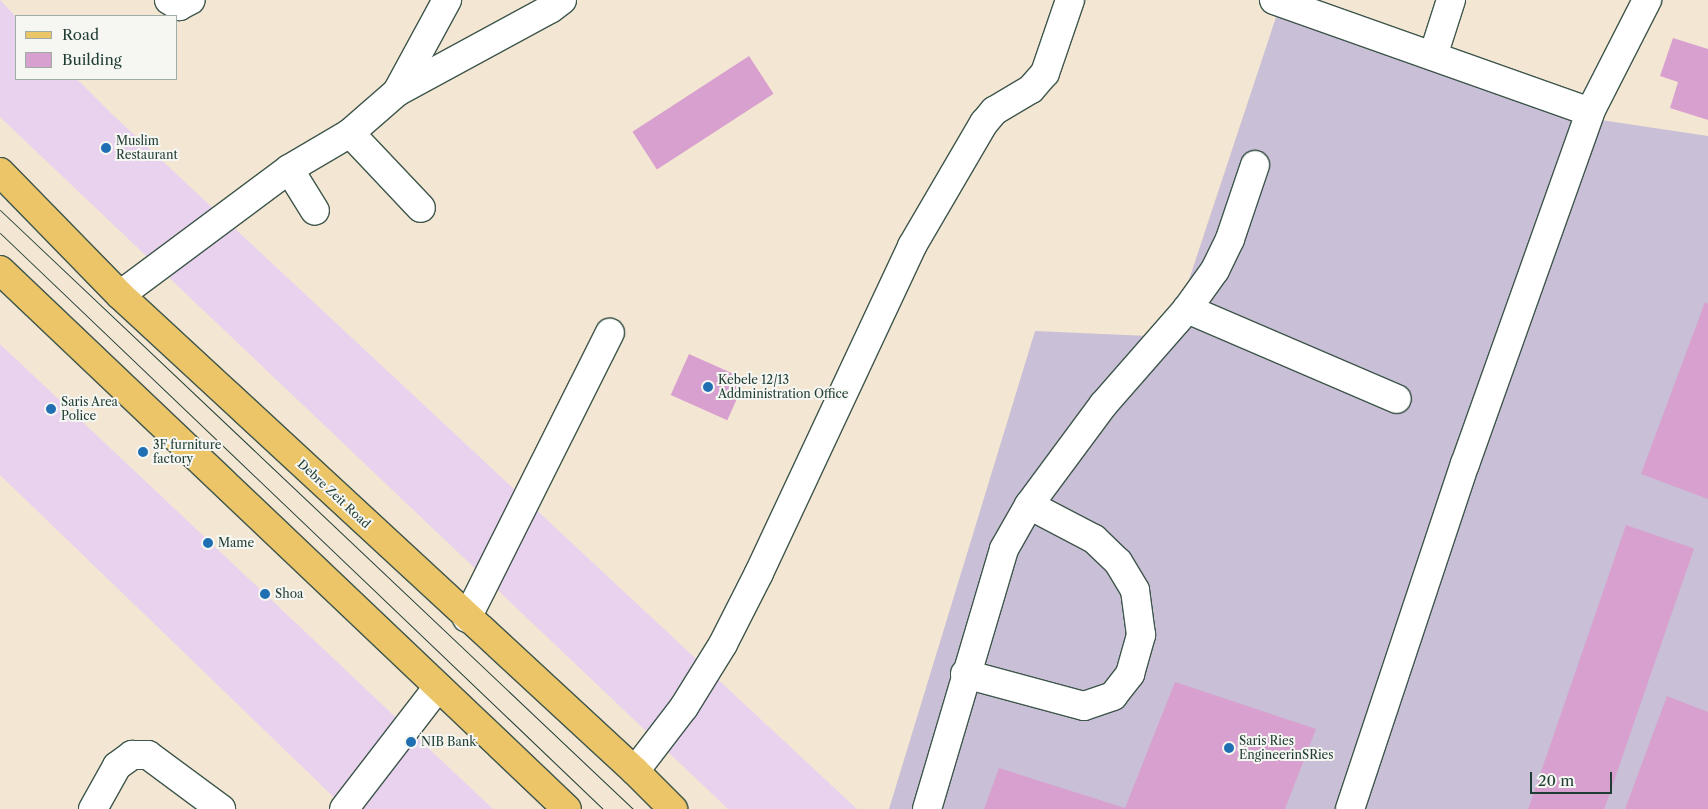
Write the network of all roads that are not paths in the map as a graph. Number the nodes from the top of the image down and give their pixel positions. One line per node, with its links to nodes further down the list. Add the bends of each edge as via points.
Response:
1 (169, 0): 2 (street, via 179,6)
2 (191, 0)
3 (447, 0): 10 (street)
4 (562, 0): 10 (street)
5 (1070, 0): 27 (street, via 1045,72 1032,89 994,111 984,123 912,246 723,644 684,707)
6 (1274, 0): 9 (street)
7 (1451, 0): 9 (street)
8 (1647, 0): 11 (street)
9 (1433, 56): 11 (street)
10 (396, 92): 12 (street)
11 (1590, 112): 34 (street, via 1465,464)
12 (350, 133): 14 (street); 16 (street)
13 (1255, 165): 20 (street, via 1230,239 1214,270)
14 (289, 169): 17 (street); 19 (street)
15 (0, 172): 19 (main road, Debre Zeit Road)
16 (421, 208)
17 (315, 211)
18 (0, 270): 26 (main road)
19 (120, 295): 24 (main road, Debre Zeit Road)
20 (1187, 309): 22 (street); 23 (street, via 1103,405)
21 (610, 333): 24 (street)
22 (1397, 399)
23 (1029, 505): 25 (street, via 1004,549); 25 (street, via 1094,539 1118,562 1135,590 1141,635 1130,674 1113,696 1084,706)
24 (467, 618): 27 (main road, Debre Zeit Road)
25 (965, 674): 33 (street)
26 (438, 687): 30 (street); 31 (main road)
27 (635, 771): 32 (main road, Debre Zeit Road)
28 (93, 809): 29 (street, via 117,766 132,754 148,755)
29 (221, 809)
30 (344, 809)
31 (567, 809)
32 (673, 809)
33 (927, 809)
34 (1350, 809)

